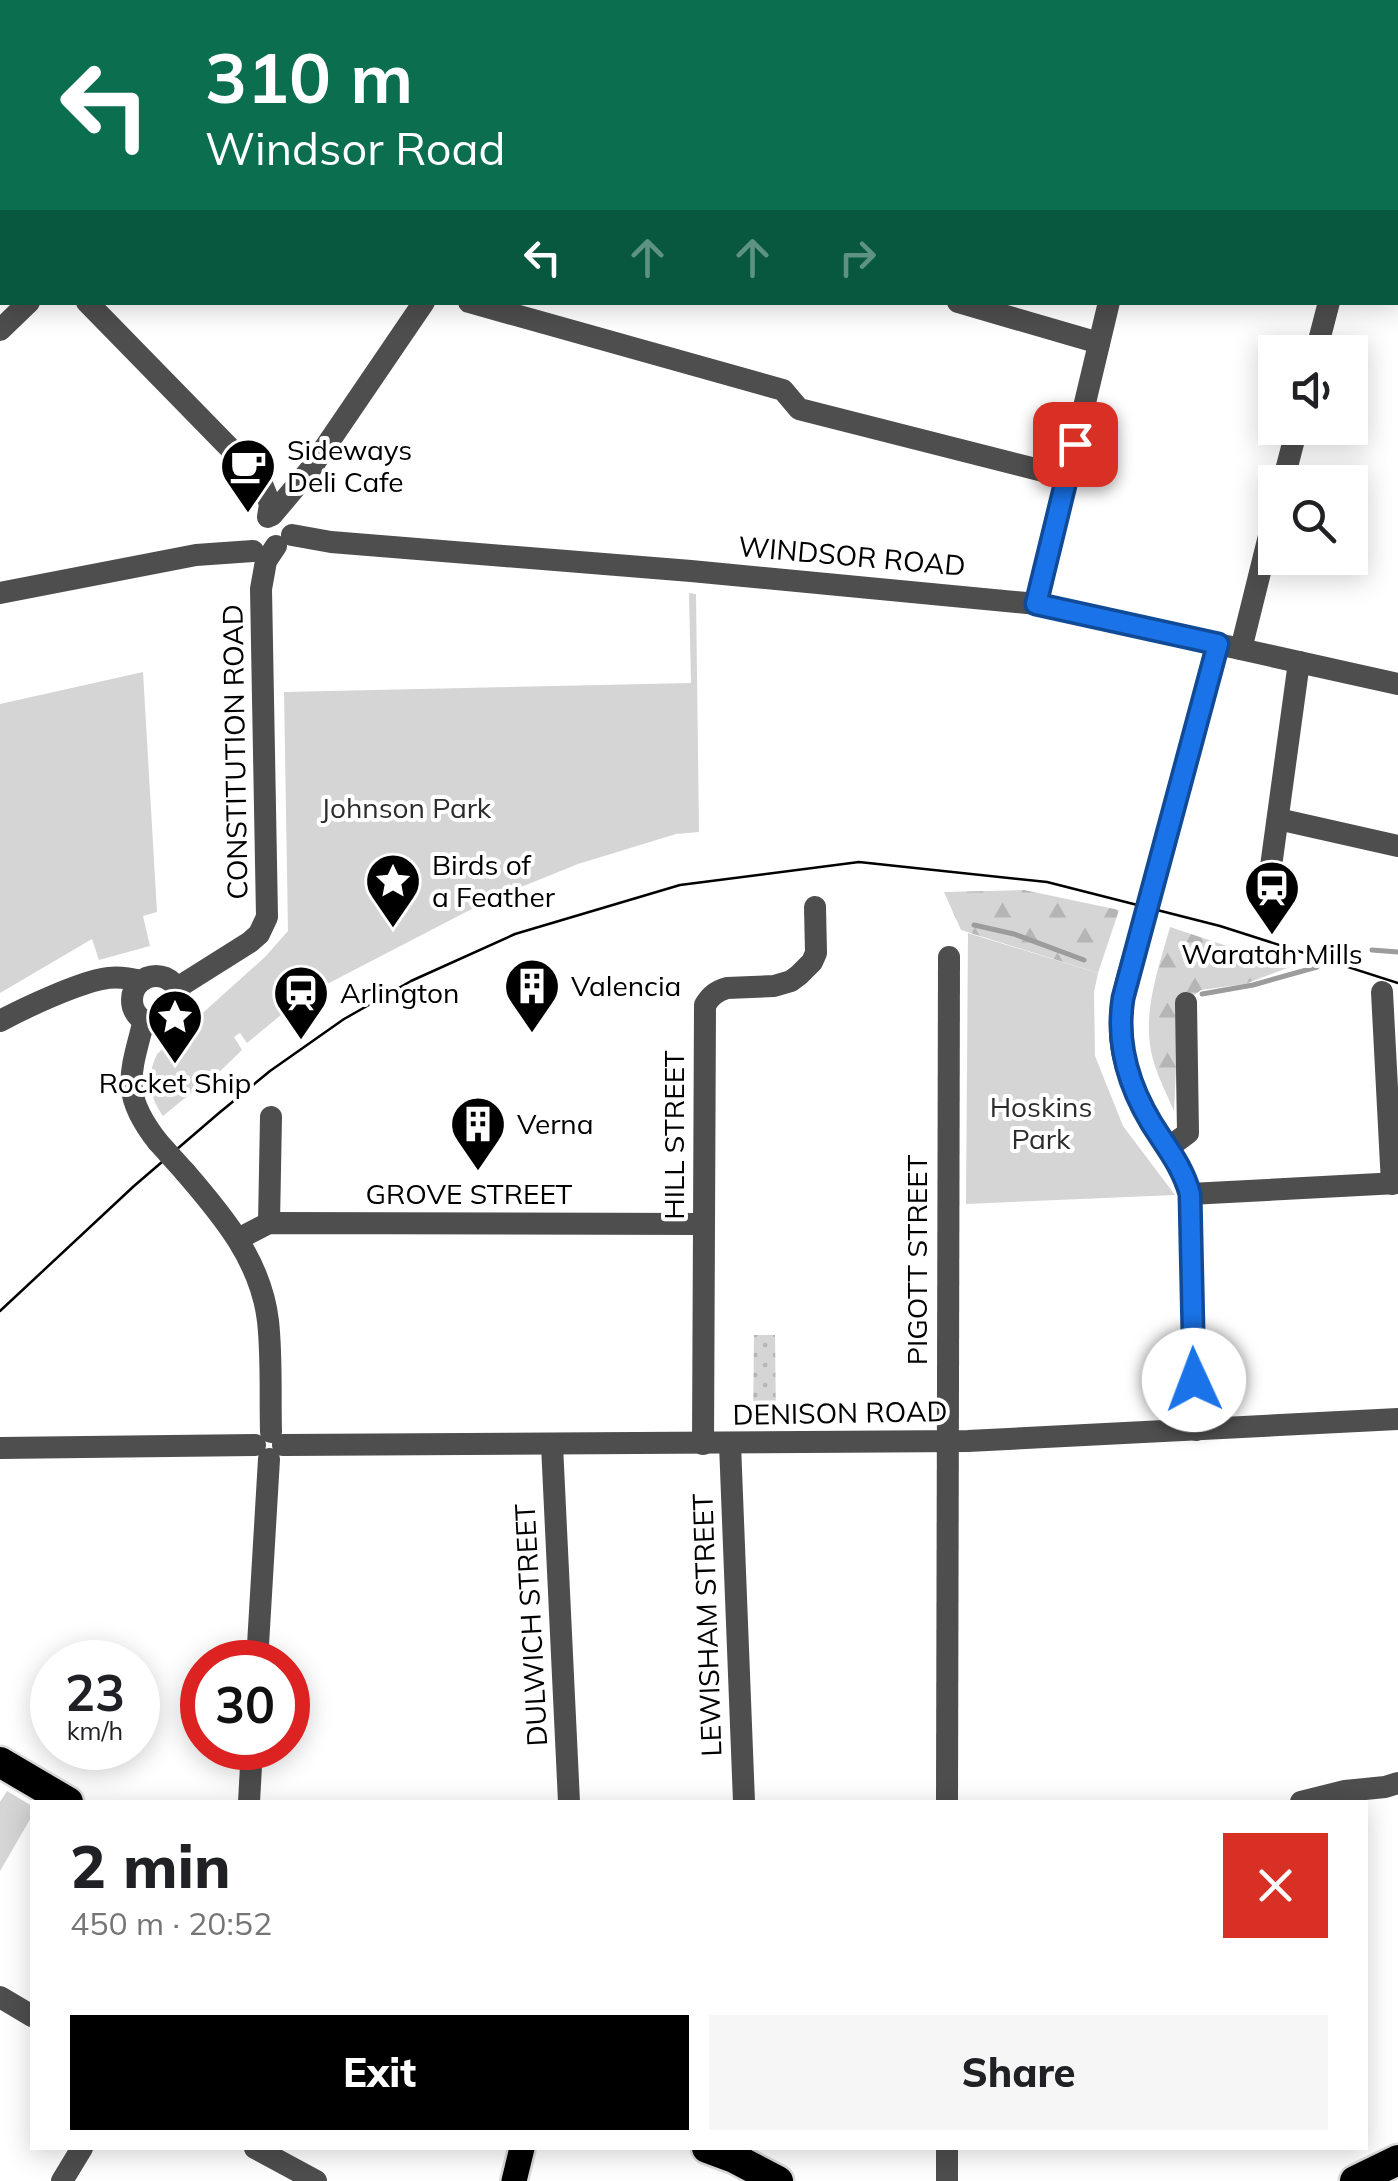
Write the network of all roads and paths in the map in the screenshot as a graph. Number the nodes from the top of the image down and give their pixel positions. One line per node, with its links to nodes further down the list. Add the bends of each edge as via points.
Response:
1 (26, 305): 8 (street)
2 (90, 305): 12 (street, via 260,479 283,488)
3 (422, 305): 12 (street, CONSTITUTION ROAD)
4 (479, 305): 11 (street, via 783,390 799,409)
5 (968, 305): 10 (street)
6 (1108, 305): 10 (street)
7 (1329, 305): 9 (street)
8 (0, 330)
9 (1321, 335)
10 (1099, 343): 11 (street)
11 (1067, 477): 15 (street)
12 (278, 524): 14 (street, via 196,555); 15 (street, WINDSOR ROAD, via 330,542); 25 (street, CONSTITUTION ROAD, via 262,589 268,917 250,942)
13 (1258, 563): 16 (street)
14 (0, 593)
15 (1036, 604): 16 (street, WINDSOR ROAD)
16 (1230, 646): 17 (street, WINDSOR ROAD); 31 (street, bridge, via 1153,886 1120,1020 1132,1086)
17 (1300, 662): 18 (street, WINDSOR ROAD); 19 (street)
18 (1398, 684)
19 (1278, 819): 20 (street); 21 (street)
20 (1398, 846)
21 (1270, 881)
22 (815, 907): 35 (street, HILL STREET, via 816,954 799,975 783,985 718,990 706,1004)
23 (949, 957): 39 (street, PIGOTT STREET)
24 (141, 981): 25 (street, via 161,976); 28 (street, via 132,998); 29 (street, via 104,978)
25 (178, 988): 28 (street, via 180,1006 173,1017)
26 (1382, 992): 32 (street)
27 (1186, 1003): 31 (street, via 1188,1134)
28 (144, 1020): 36 (street, bridge, via 131,1067 143,1123)
29 (0, 1022)
30 (270, 1117): 34 (street)
31 (1168, 1148): 33 (street)
32 (1395, 1184): 33 (street)
33 (1190, 1194): 38 (street)
34 (269, 1224): 35 (street, GROVE STREET); 36 (street, GROVE STREET)
35 (703, 1224): 40 (street, HILL STREET)
36 (238, 1238): 42 (street, via 268,1321)
37 (1398, 1420): 38 (street, DENISON ROAD)
38 (1196, 1430): 39 (street, DENISON ROAD)
39 (947, 1441): 41 (street, DENISON ROAD); 53 (street, PIGOTT STREET)
40 (703, 1444): 41 (street, DENISON ROAD); 43 (street, DENISON ROAD)
41 (730, 1444): 52 (street, LEWISHAM STREET)
42 (270, 1445): 43 (street, DENISON ROAD); 44 (street, DENISON ROAD); 45 (street)
43 (552, 1445): 51 (street, DULWICH STREET)
44 (0, 1448)
45 (258, 1640)
46 (0, 1762): 49 (highway)
47 (251, 1770): 50 (street)
48 (1398, 1783): 54 (street)
49 (65, 1800)
50 (249, 1800)
51 (569, 1800)
52 (744, 1800)
53 (947, 1800)
54 (1309, 1800)
55 (0, 1997): 56 (street)
56 (30, 2015)
57 (81, 2150): 65 (street)
58 (257, 2150): 64 (street)
59 (522, 2150): 67 (main road)
60 (717, 2150): 62 (highway)
61 (947, 2150): 69 (street)
62 (754, 2157): 68 (highway)
63 (1398, 2160): 70 (highway)
64 (273, 2171): 66 (street)
65 (62, 2181)
66 (316, 2181)
67 (514, 2181)
68 (778, 2181)
69 (947, 2181)
70 (1356, 2181)

